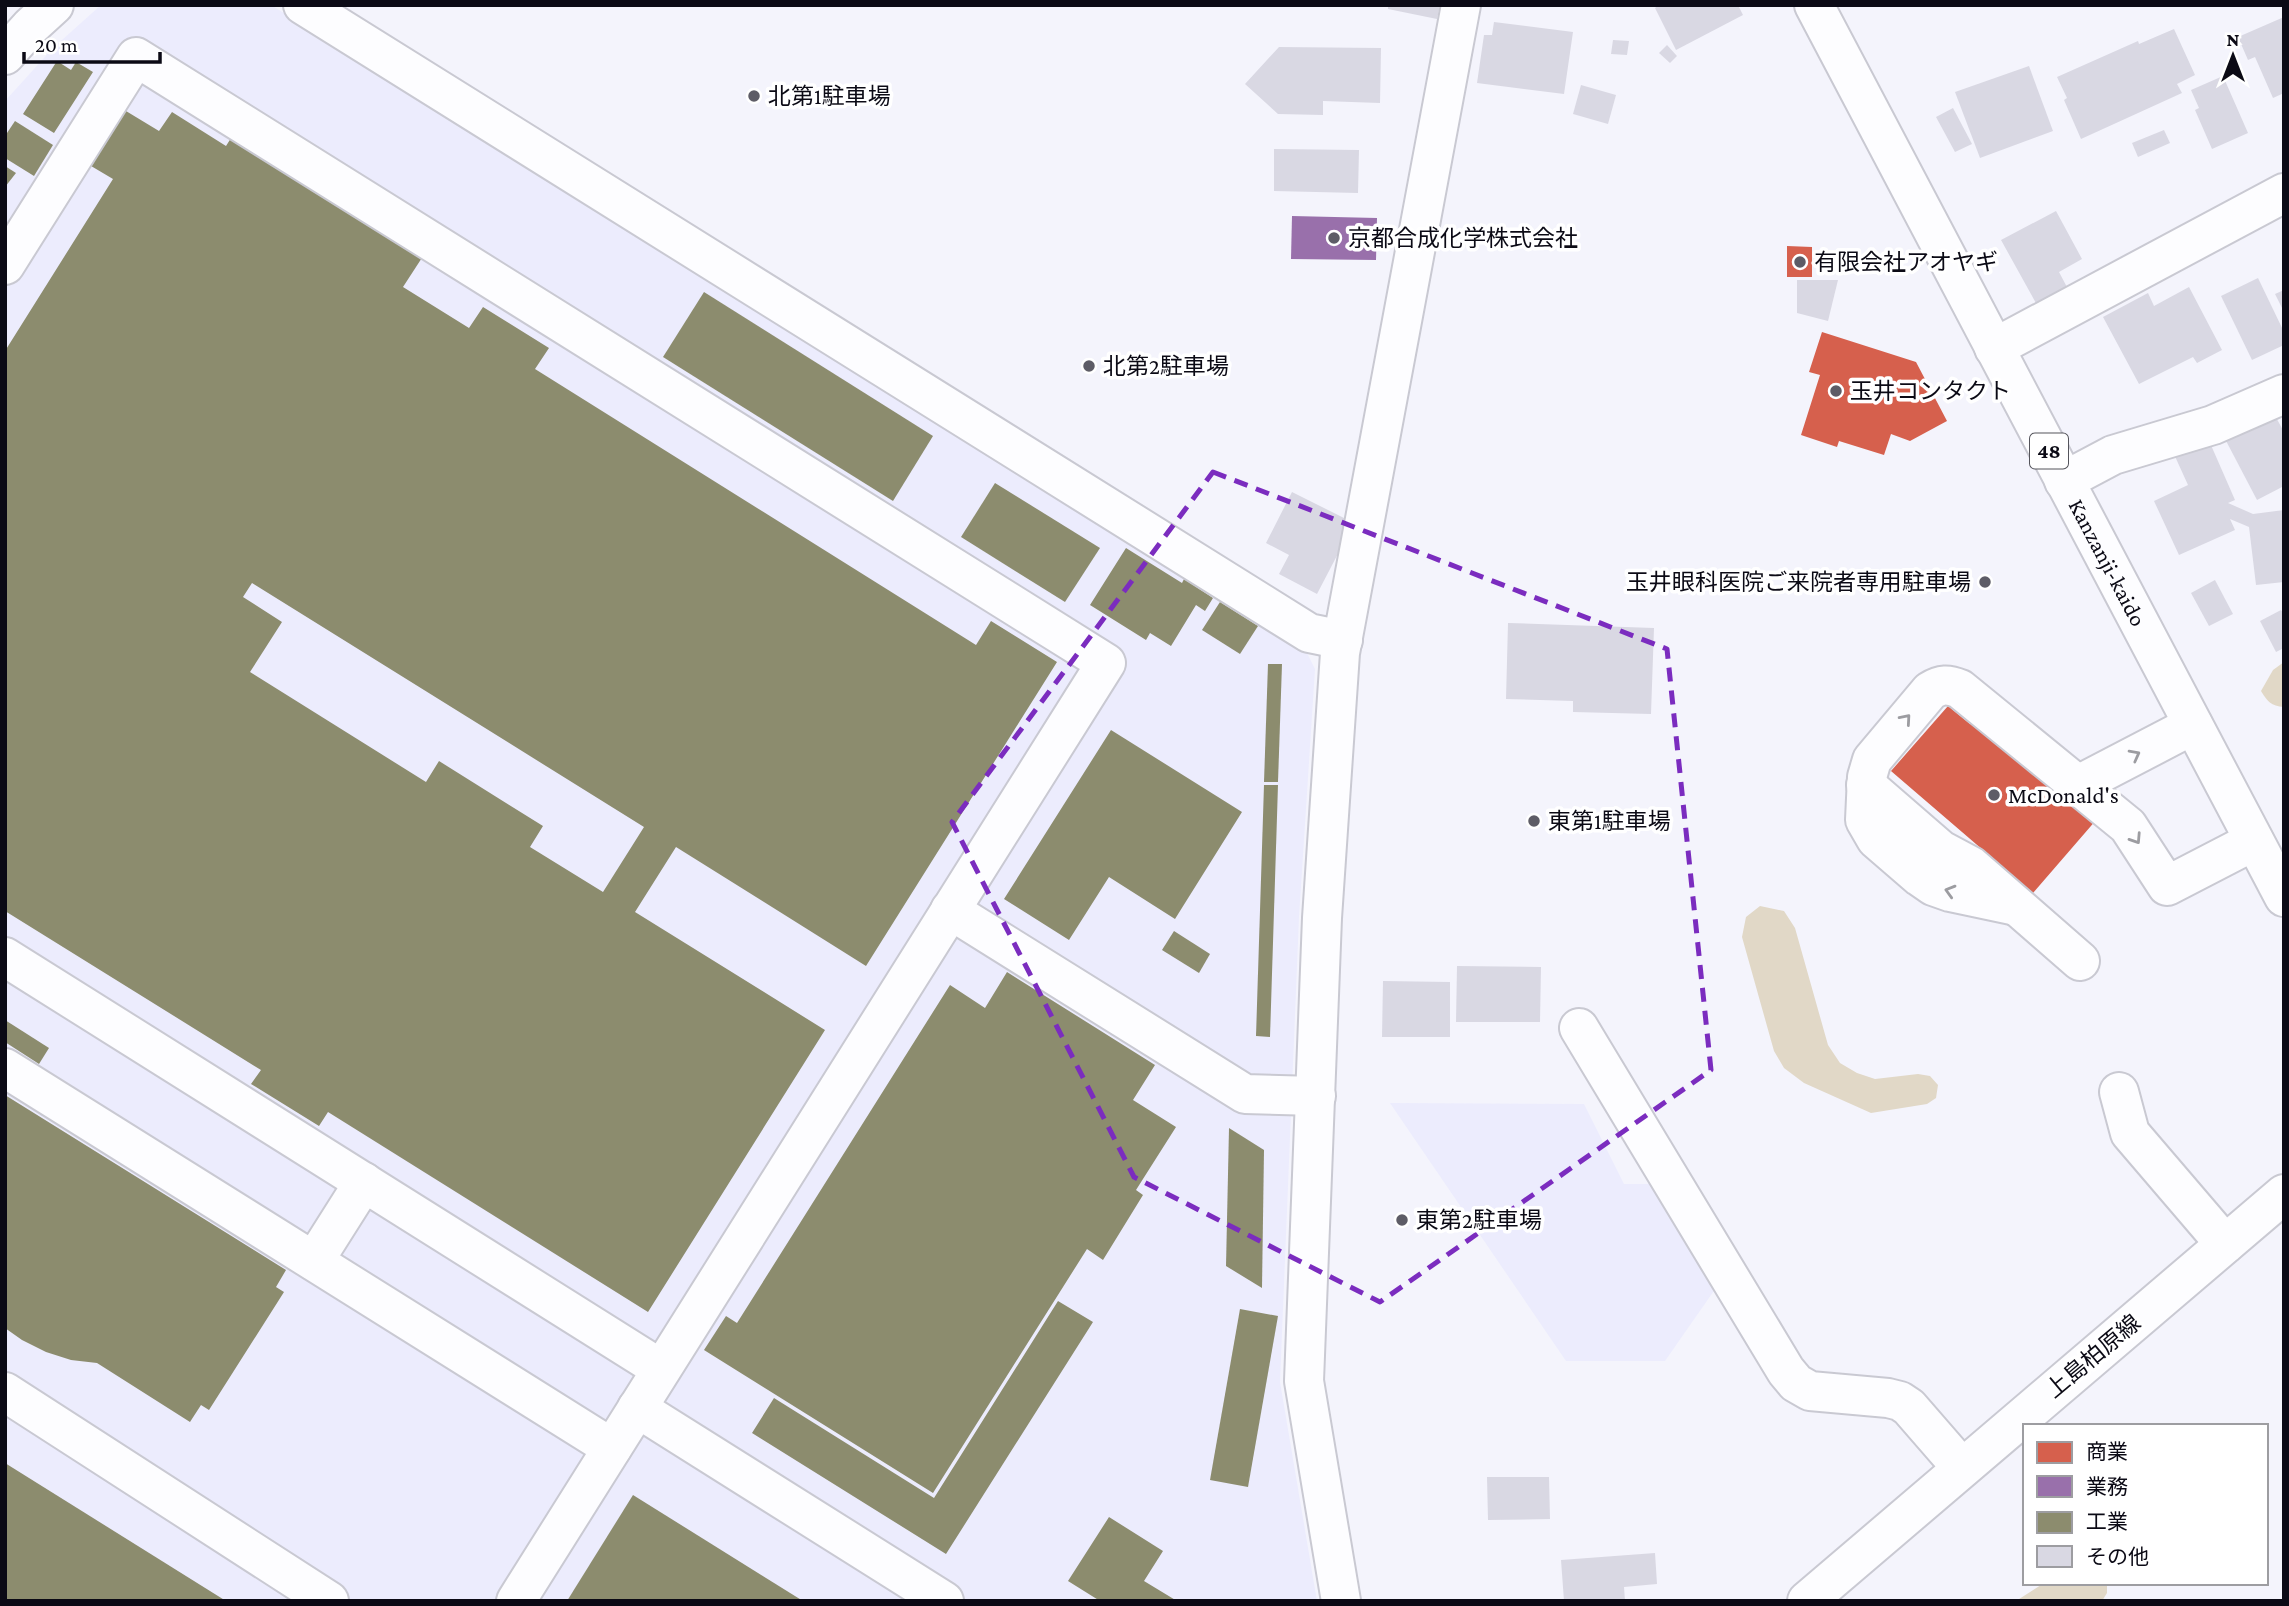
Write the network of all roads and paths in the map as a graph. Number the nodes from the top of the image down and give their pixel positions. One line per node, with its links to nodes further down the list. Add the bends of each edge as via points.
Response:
1 (54, 5): 5 (street)
2 (303, 5): 11 (street, via 1309,633)
3 (1461, 5): 11 (street)
4 (1814, 5): 8 (street, Kanzanji-kaido / 48)
5 (5, 55)
6 (2284, 194): 8 (street)
7 (5, 264): 16 (street, via 136,57 1106,663)
8 (1994, 348): 10 (street, Kanzanji-kaido / 48)
9 (2284, 394): 10 (street, via 2213,425 2113,455)
10 (2064, 481): 12 (street, Kanzanji-kaido / 48)
11 (1343, 640): 22 (street, via 1322,918)
12 (2193, 725): 13 (street, one-way to 12); 14 (street, Kanzanji-kaido / 48)
13 (2078, 785): 14 (street, one-way to 14, via 2128,826 2167,887); 18 (street, one-way to 13, via 2016,906 1950,892 1920,877 1876,839 1865,820 1868,768 1939,685 1960,689)
14 (2254, 841): 15 (street, Kanzanji-kaido / 48)
15 (2284, 897)
16 (950, 910): 22 (street, via 1245,1094); 27 (street)
17 (5, 957): 23 (street)
18 (2080, 961)
19 (1579, 1028): 31 (street, via 1796,1383 1810,1391 1900,1401)
20 (5, 1068): 26 (street)
21 (2119, 1092): 25 (street, via 2130,1133)
22 (1315, 1096): 35 (street, via 1304,1381)
23 (364, 1182): 26 (street); 27 (street)
24 (2284, 1194): 25 (street, 上島柏原線)
25 (2225, 1244): 31 (street, 上島柏原線)
26 (314, 1261): 30 (street)
27 (662, 1369): 29 (street)
28 (5, 1392): 32 (street)
29 (637, 1408): 30 (street); 34 (street)
30 (612, 1448): 33 (street)
31 (1962, 1468): 36 (street, 上島柏原線)
32 (329, 1601)
33 (516, 1601)
34 (944, 1601)
35 (1342, 1601)
36 (1807, 1601)

